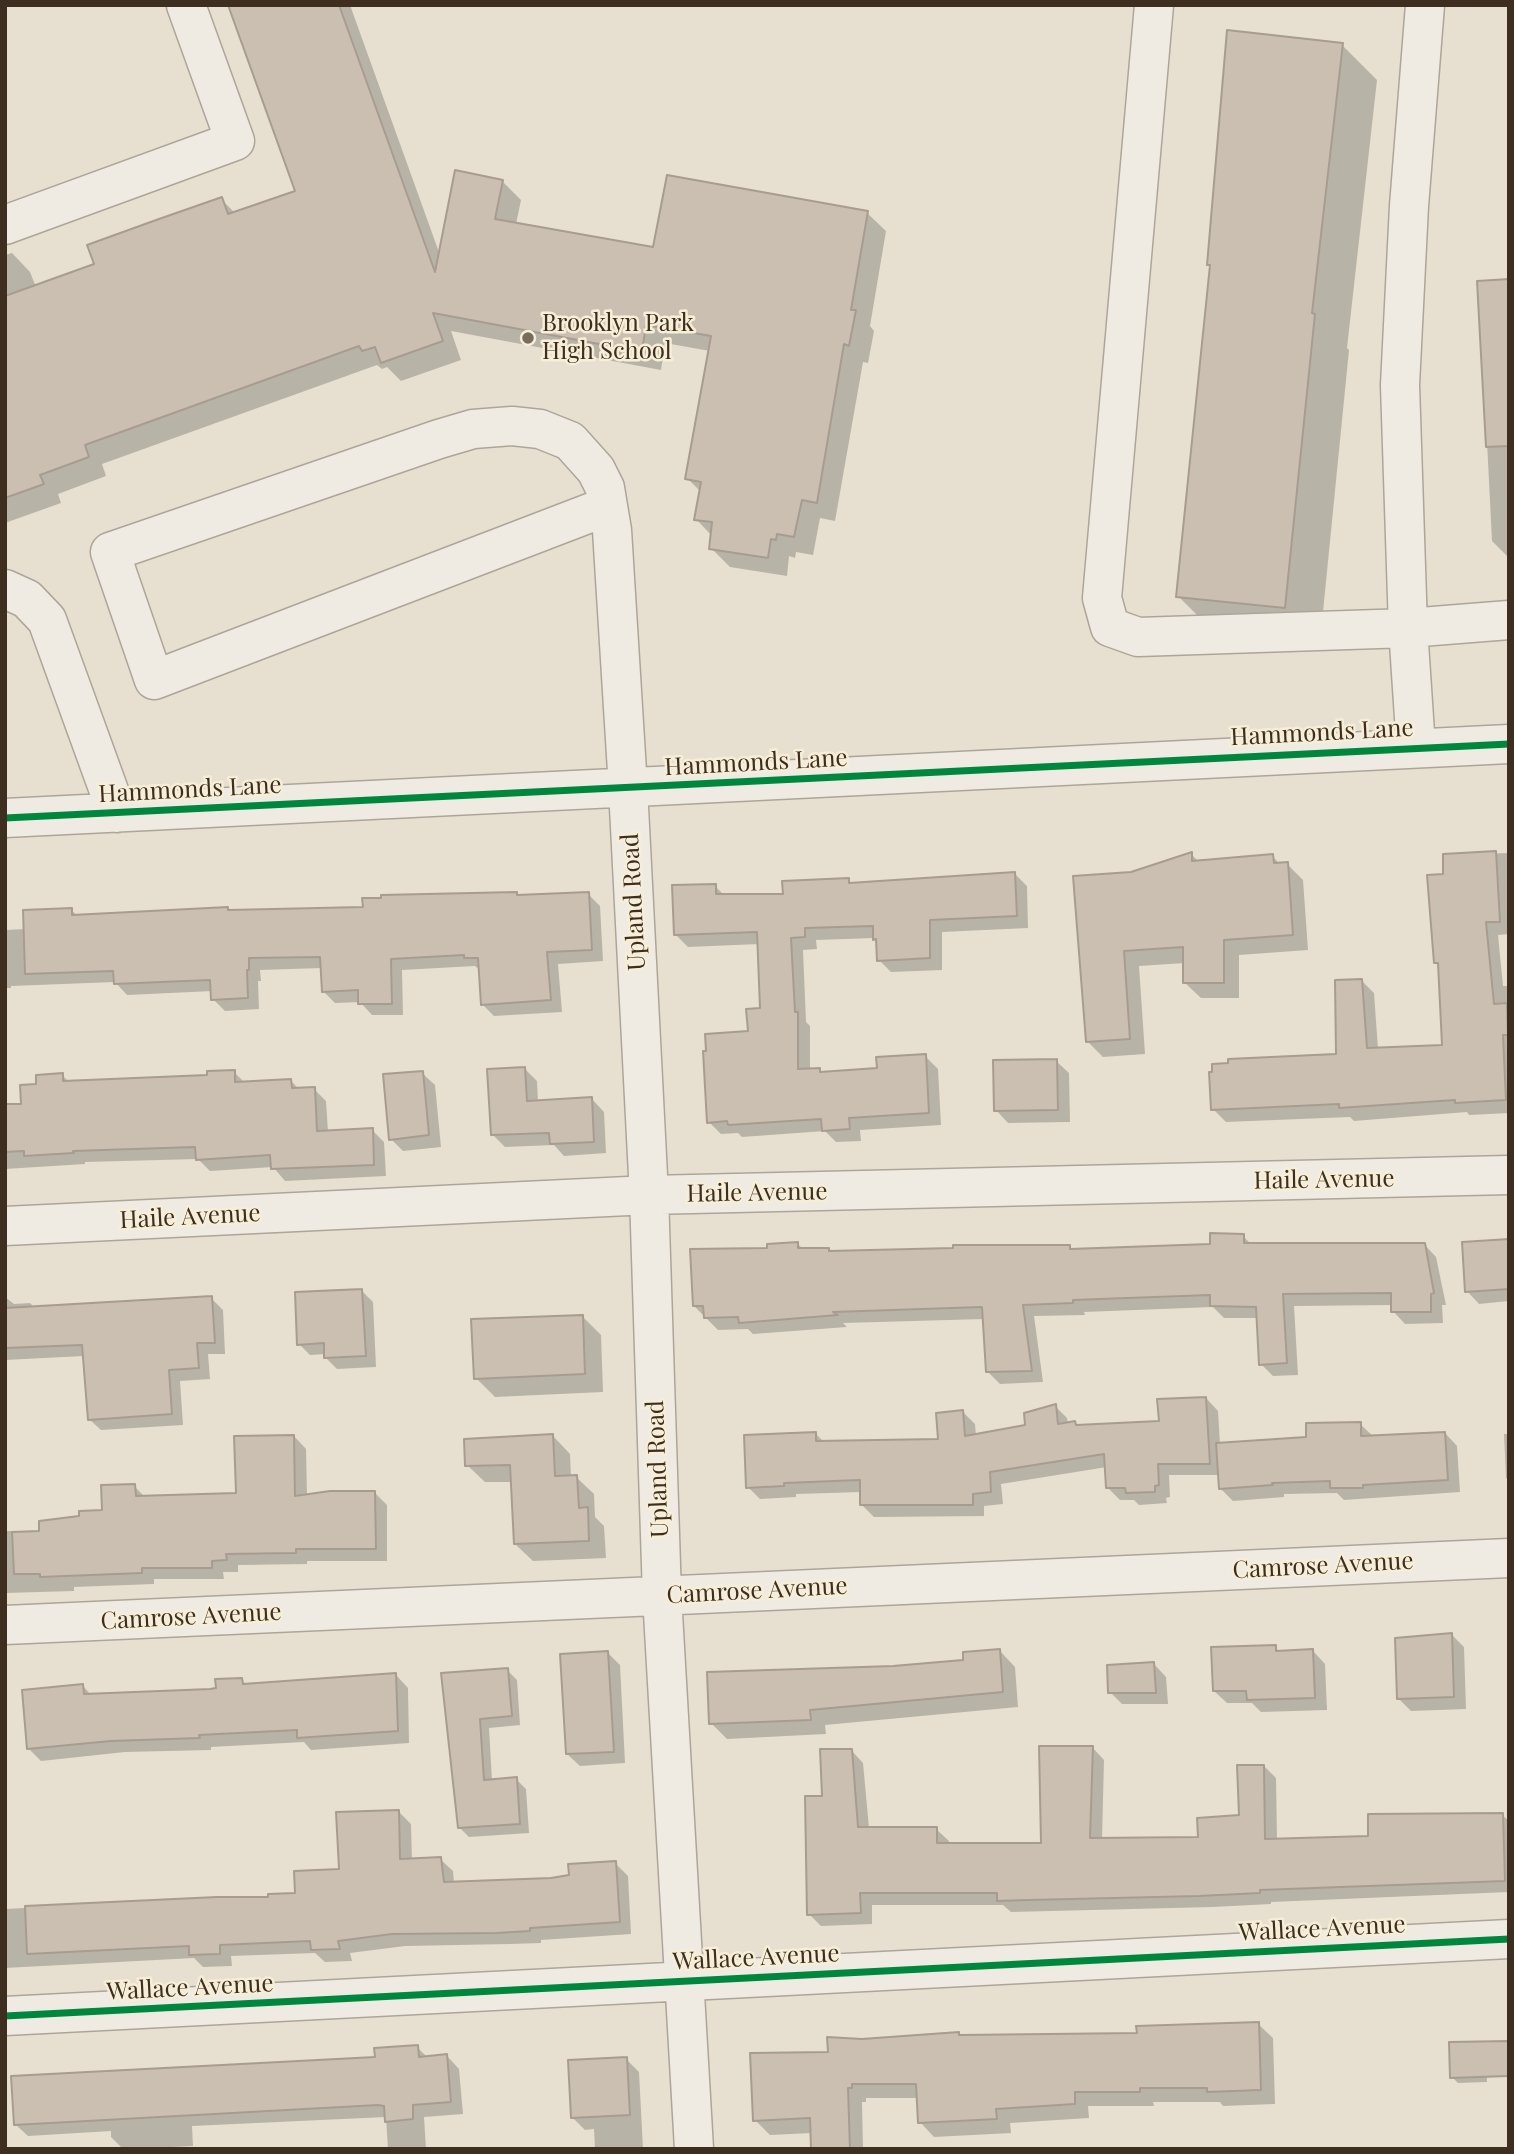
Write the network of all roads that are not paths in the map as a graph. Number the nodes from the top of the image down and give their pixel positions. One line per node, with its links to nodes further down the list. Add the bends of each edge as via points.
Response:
1 (186, 5): 4 (street, via 235,141)
2 (1154, 5): 8 (street, via 1102,598 1110,627 1138,637)
3 (1424, 5): 8 (street, via 1400,384)
4 (5, 225)
5 (608, 506): 5 (street, Upland Road, via 154,680 110,552 473,429 540,429 570,441 596,470); 11 (street, Upland Road)
6 (5, 589): 12 (street, via 27,599 47,620)
7 (1509, 620): 8 (street)
8 (1408, 628): 10 (street)
9 (1509, 744): 10 (street, Hammonds Lane)
10 (1416, 748): 11 (street, Hammonds Lane)
11 (628, 788): 12 (street, Hammonds Lane); 15 (street, Upland Road)
12 (117, 813): 13 (street, Hammonds Lane)
13 (5, 818)
14 (1509, 1175): 15 (street, Haile Avenue)
15 (649, 1195): 16 (street, Haile Avenue); 18 (street, Upland Road)
16 (5, 1226)
17 (1509, 1558): 18 (street, Camrose Avenue)
18 (662, 1596): 19 (street, Camrose Avenue); 21 (street, Upland Road)
19 (5, 1625)
20 (1509, 1939): 21 (street, Wallace Avenue)
21 (684, 1981): 22 (street, Wallace Avenue); 23 (street, Upland Road)
22 (5, 2017)
23 (694, 2149)

